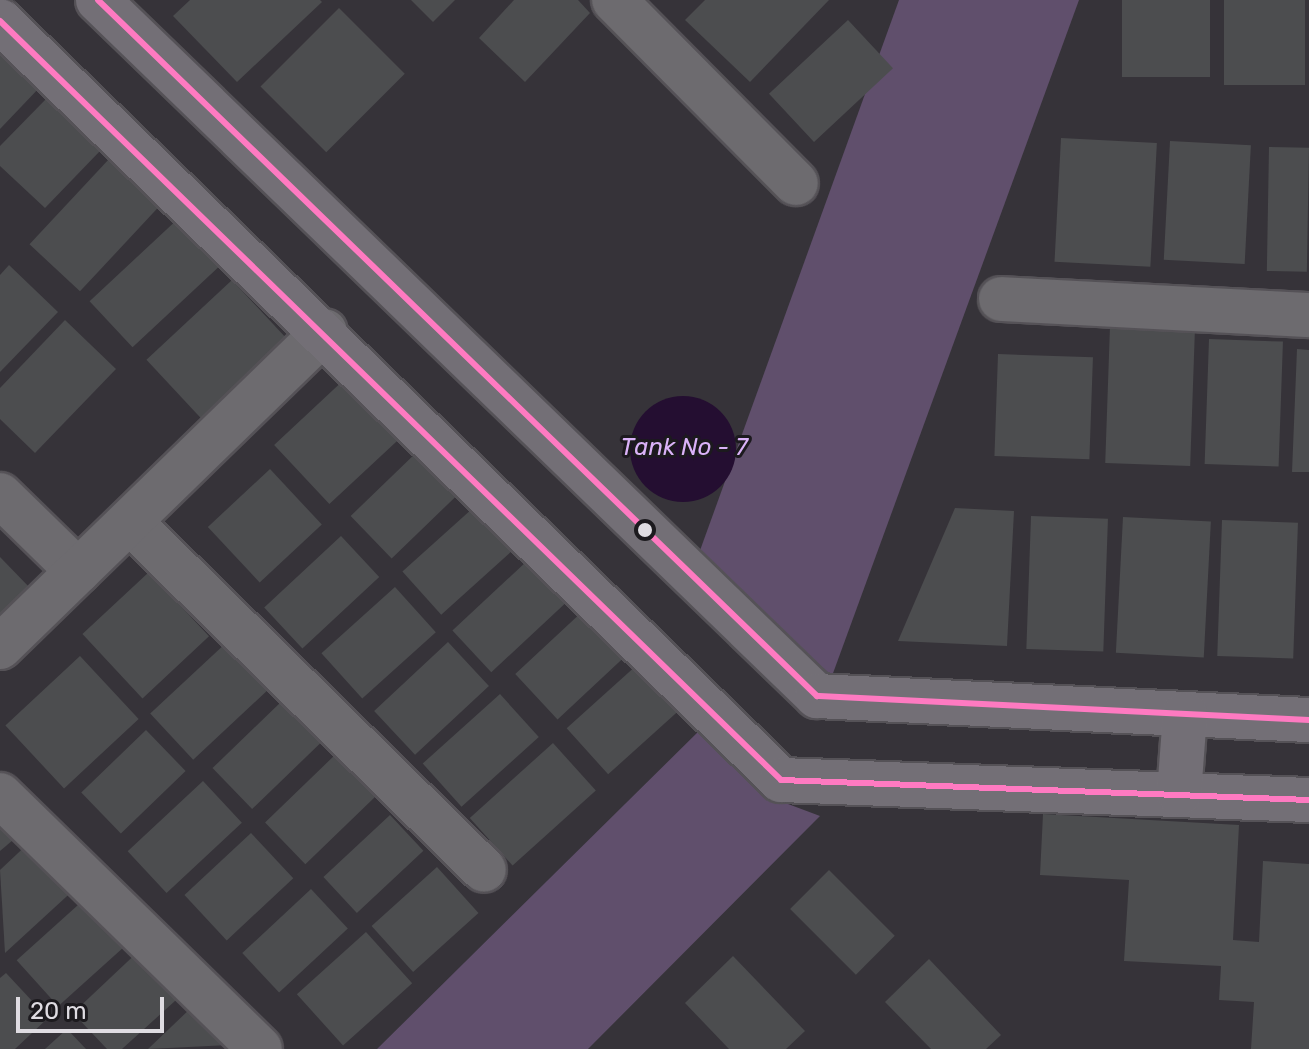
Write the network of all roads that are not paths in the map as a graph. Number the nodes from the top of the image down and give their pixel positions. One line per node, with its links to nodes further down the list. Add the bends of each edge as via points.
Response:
1 (98, 0): 12 (main road, via 817,696)
2 (614, 0): 4 (street)
3 (0, 21): 7 (main road)
4 (796, 183)
5 (1001, 299): 6 (street)
6 (1309, 315)
7 (325, 331): 9 (street); 14 (main road, via 781,780)
8 (0, 495): 10 (street)
9 (130, 522): 10 (street); 17 (street)
10 (78, 571): 11 (street)
11 (0, 647)
12 (1185, 714): 13 (main road); 14 (main road)
13 (1309, 720)
14 (1179, 794): 16 (main road)
15 (0, 795): 18 (street)
16 (1309, 800)
17 (484, 870)
18 (260, 1049)

